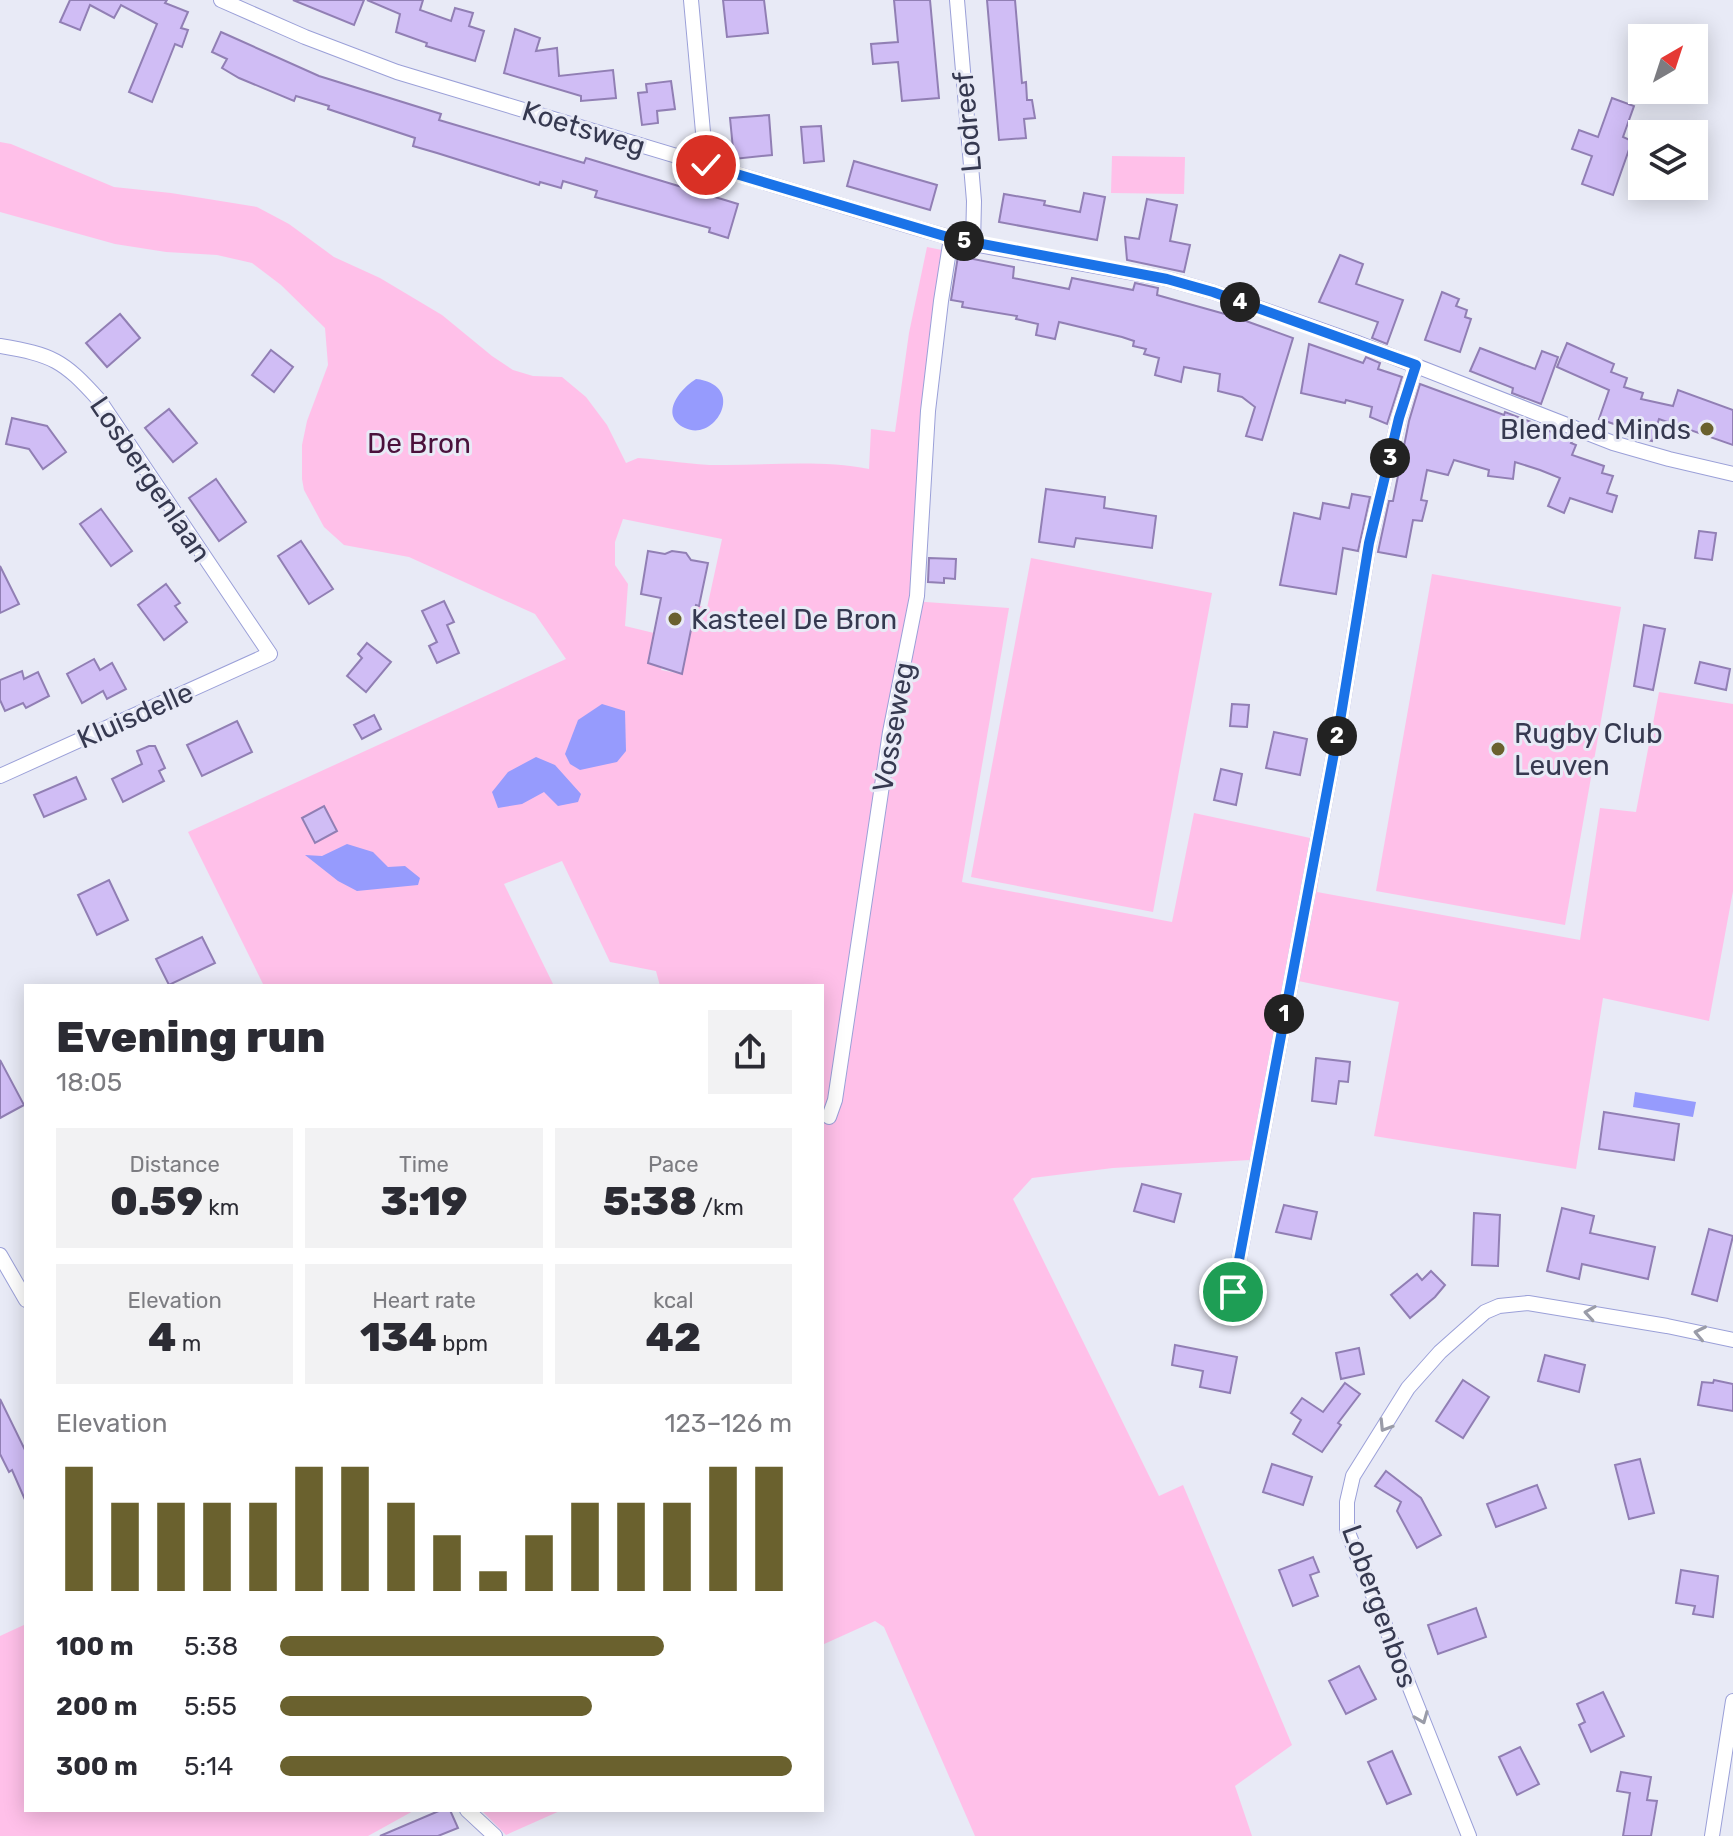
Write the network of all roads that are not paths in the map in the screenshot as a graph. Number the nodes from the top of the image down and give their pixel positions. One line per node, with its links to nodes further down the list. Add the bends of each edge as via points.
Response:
1 (221, 0): 4 (street, Koetsweg, via 397,72)
2 (691, 0): 4 (street)
3 (957, 0): 6 (street, Lodreef)
4 (706, 165): 5 (street, Koetsweg)
5 (951, 238): 6 (street, Koetsweg); 12 (street, Vosseweg, via 928,411 917,596)
6 (973, 244): 8 (street, Koetsweg, via 1167,279)
7 (0, 346): 10 (street, Losbergenlaan, via 58,362 99,400)
8 (1416, 365): 9 (street, Koetsweg, via 1613,443); 14 (street, via 1369,543)
9 (1733, 474)
10 (270, 654): 11 (street, Kluisdelle)
11 (0, 776)
12 (829, 1117)
13 (0, 1255): 15 (street)
14 (1233, 1292)
15 (24, 1297)
16 (1733, 1340): 20 (street, Lobergenbos, one-way to 20, via 1528,1303 1499,1306 1440,1352 1408,1388 1353,1476 1347,1530)
17 (1733, 1701): 21 (street)
18 (469, 1812): 19 (street)
19 (495, 1836)
20 (1469, 1836)
21 (1712, 1836)

